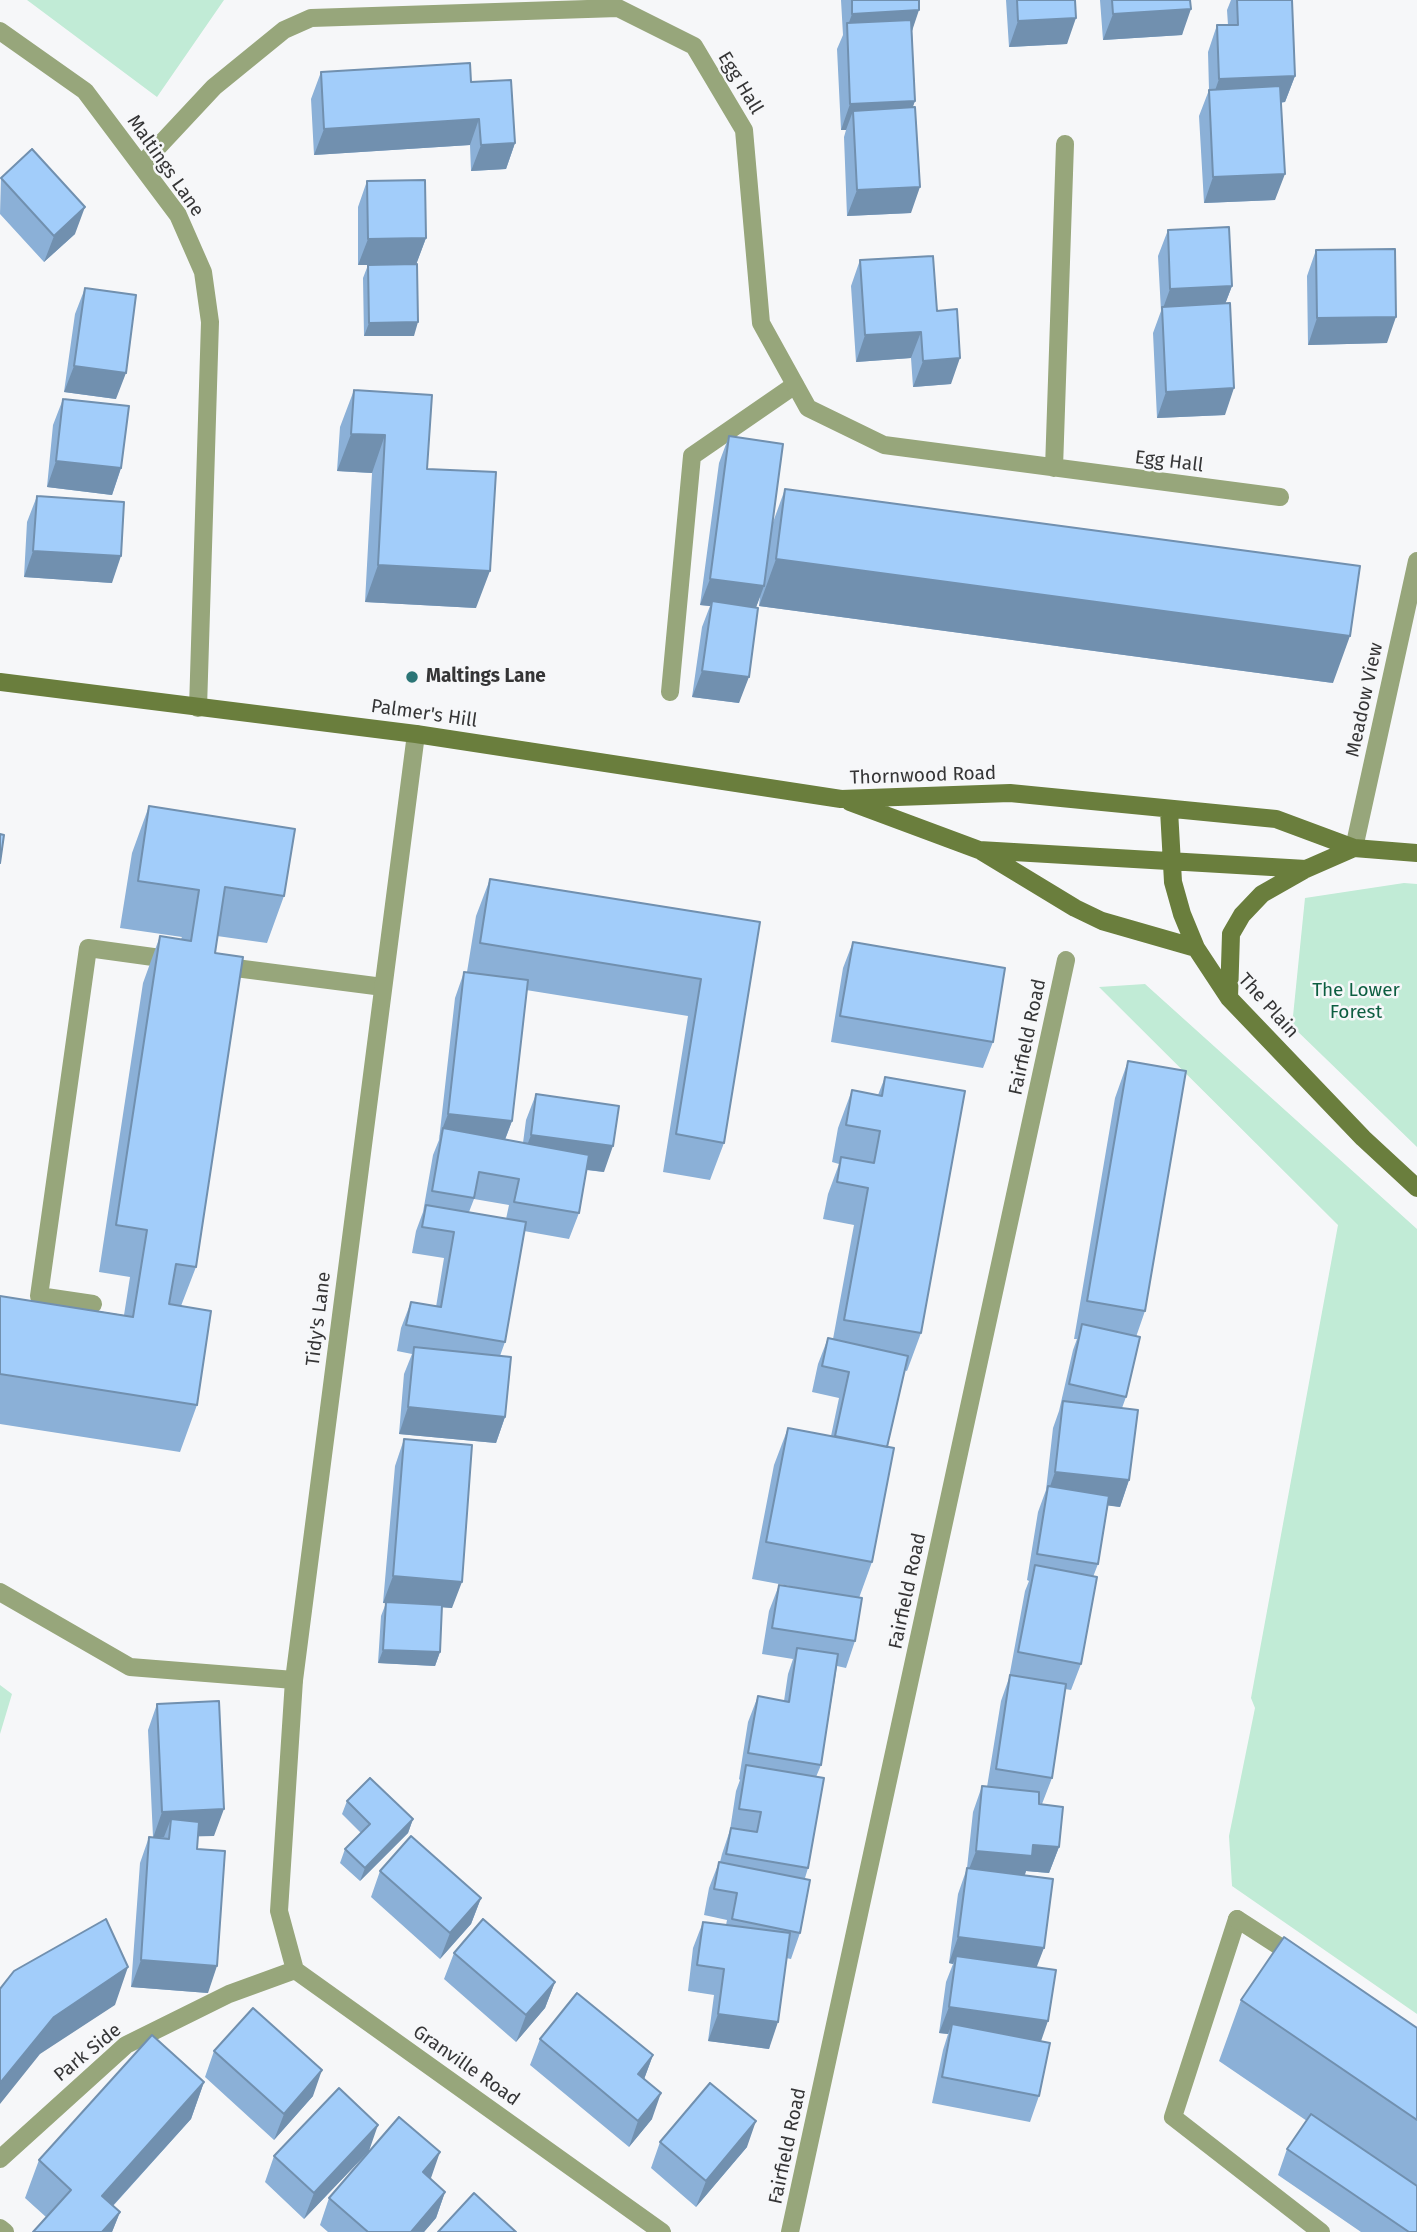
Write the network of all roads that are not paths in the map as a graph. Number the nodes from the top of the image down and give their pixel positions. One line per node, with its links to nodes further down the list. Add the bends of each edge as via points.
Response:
1 (0, 31): 3 (street, Maltings Lane, via 85,91)
2 (1065, 144): 5 (street)
3 (142, 164): 4 (street, Egg Hall, via 214,87 284,30 310,18 618,8 694,46 744,130 761,323); 10 (street, Maltings Lane, via 178,215 203,272 210,322)
4 (795, 386): 5 (street, Egg Hall, via 808,408 884,445); 9 (street, via 692,456)
5 (1054, 468): 6 (street, Egg Hall)
6 (1280, 497)
7 (1417, 561): 14 (street, Meadow View)
8 (0, 682): 10 (main road, Palmer's Hill)
9 (670, 692)
10 (198, 708): 11 (main road, Palmer's Hill)
11 (416, 734): 12 (main road, Palmer's Hill); 21 (street, Tidy's Lane)
12 (841, 799): 13 (main road, Thornwood Road, via 1010,793); 15 (main road, Thornwood Road)
13 (1169, 810): 14 (main road, Thornwood Road, via 1276,819); 17 (main road, The Plain)
14 (1354, 848): 16 (main road, Thornwood Road); 18 (main road, Thornwood Road)
15 (978, 850): 17 (main road, Thornwood Road); 19 (main road, via 1102,921)
16 (1417, 853)
17 (1171, 861): 18 (main road, Thornwood Road); 19 (main road, The Plain, via 1182,914)
18 (1306, 869): 22 (main road, via 1262,894 1231,934)
19 (1196, 948): 22 (main road, The Plain)
20 (1066, 960): 33 (street, Fairfield Road)
21 (383, 987): 24 (street, via 88,948 39,1296); 26 (street, Tidy's Lane)
22 (1229, 998): 23 (main road, The Plain)
23 (1417, 1188)
24 (93, 1304)
25 (0, 1592): 26 (street, via 130,1667)
26 (294, 1680): 28 (street, Tidy's Lane, via 279,1911)
27 (1316, 1969): 34 (street, via 1237,1919 1172,2117)
28 (295, 1970): 29 (street, Park Side, via 229,1994 126,2045); 32 (street, Granville Road)
29 (0, 2159)
30 (0, 2228): 31 (street)
31 (5, 2232)
32 (663, 2232)
33 (790, 2232)
34 (1321, 2232)

